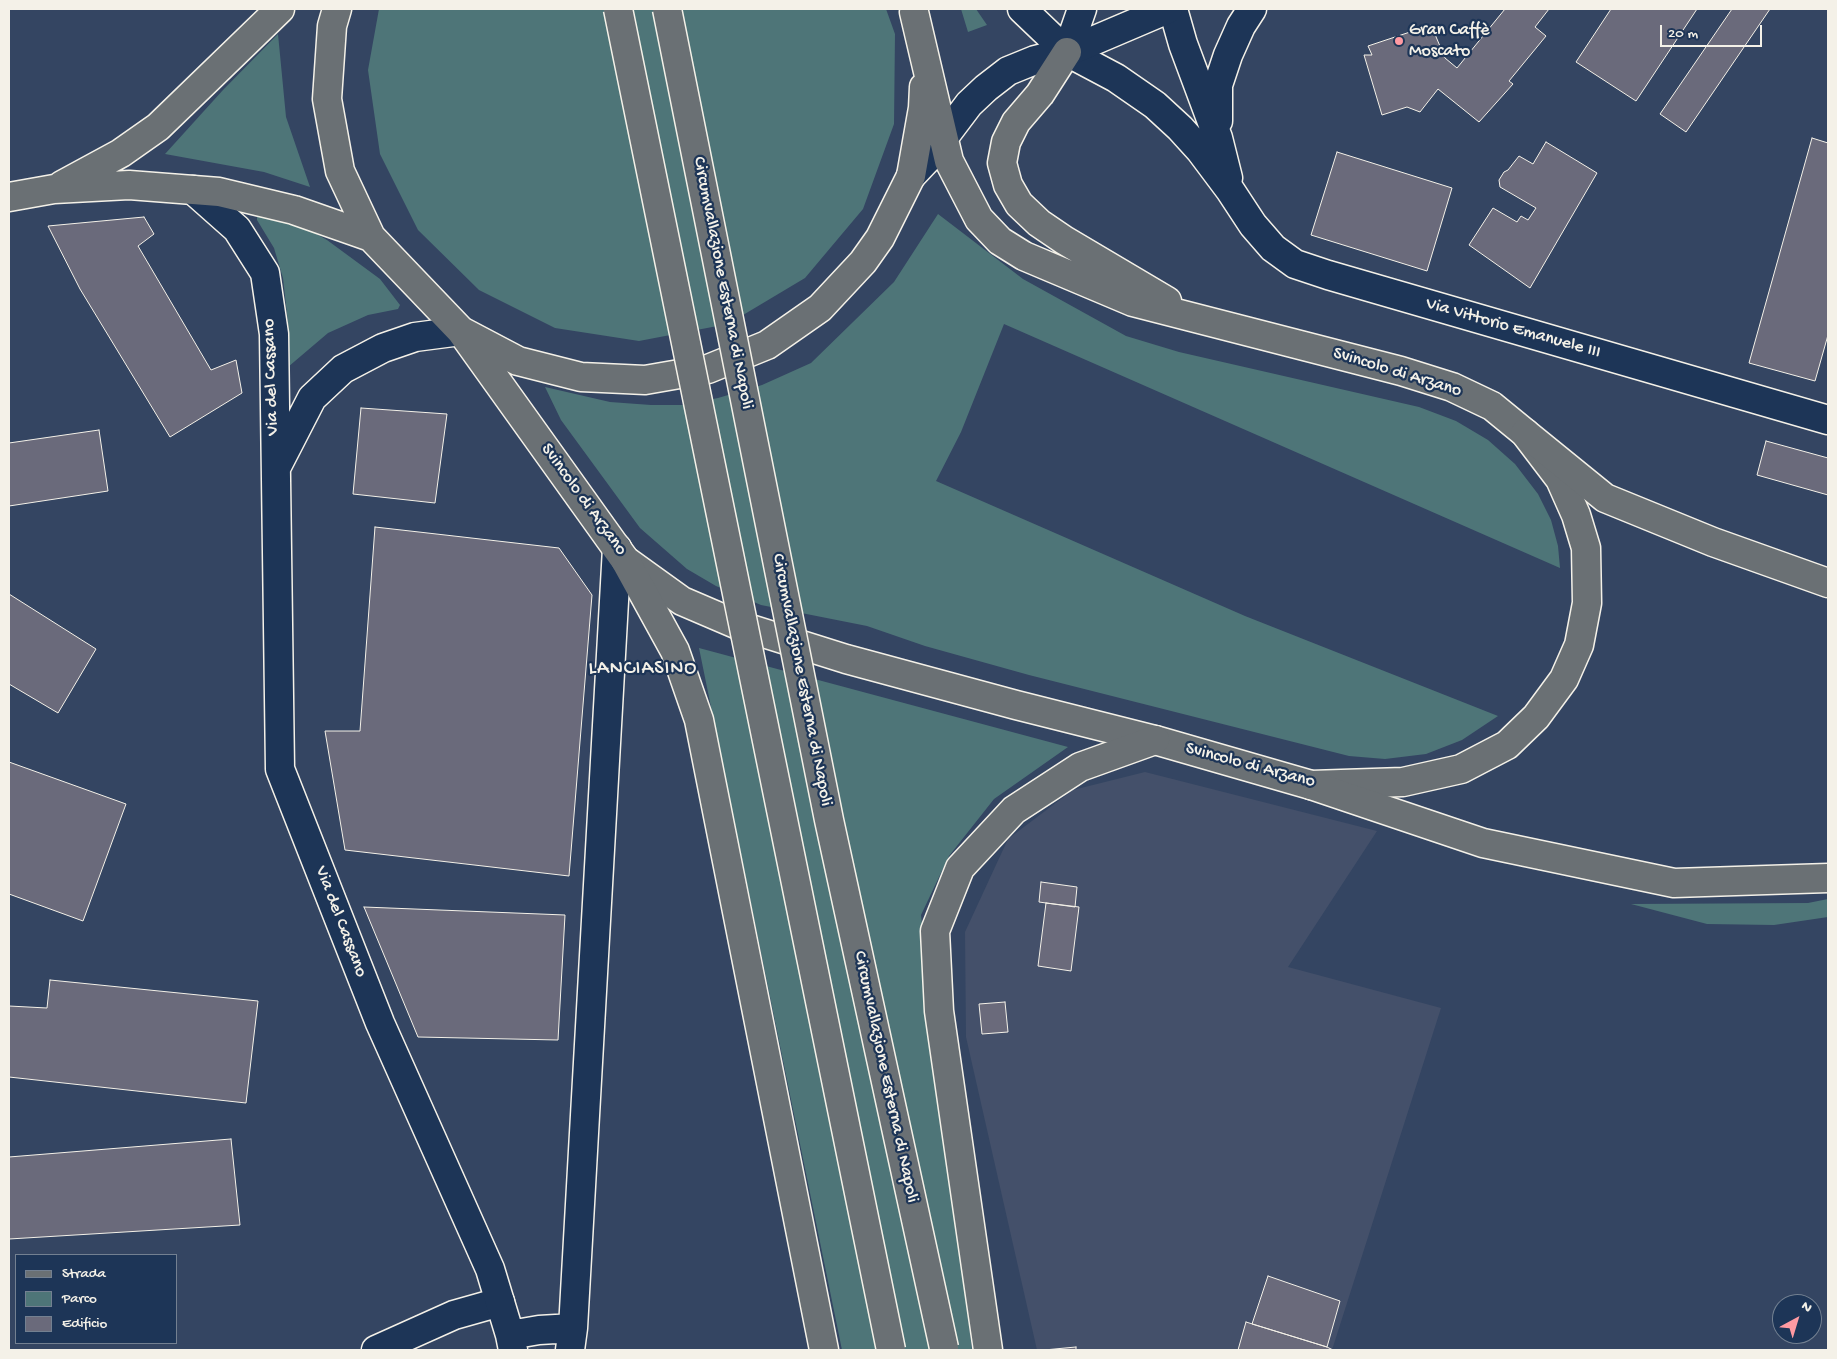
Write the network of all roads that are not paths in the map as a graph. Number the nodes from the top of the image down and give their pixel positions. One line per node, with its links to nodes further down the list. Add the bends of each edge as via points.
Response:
1 (280, 9): 15 (main road, via 158,127 121,153)
2 (337, 9): 19 (main road, via 332,26 327,99 340,171)
3 (618, 9): 36 (main road, bridge)
4 (667, 9): 33 (main road, Circumvallazione Esterna di Napoli, bridge, via 827,810)
5 (1022, 9): 11 (main road, Via Vittorio Emanuele III)
6 (1082, 9): 11 (main road)
7 (1168, 9): 11 (main road)
8 (1172, 9): 13 (main road, Via Vittorio Emanuele III)
9 (1252, 9): 13 (main road, via 1237,34 1218,85)
10 (913, 10): 12 (main road, Svincolo di Arzano); 14 (main road, via 924,68 923,108)
11 (1067, 52): 12 (main road, via 1008,71 969,104); 17 (main road, Via Vittorio Emanuele III, via 1116,78 1155,105 1200,150); 20 (main road, via 1040,94 1016,122 1006,142 1002,163 1008,185 1019,204 1040,223)
12 (944, 138): 14 (main road); 20 (main road, Svincolo di Arzano, via 949,161 979,219 1000,241 1024,256 1133,302)
13 (1218, 138): 17 (main road, Via Vittorio Emanuele III)
14 (911, 176): 21 (main road, via 880,238 864,262 820,308 767,345 708,369 645,380 580,377 518,361)
15 (54, 189): 16 (main road, via 129,184); 18 (main road)
16 (192, 190): 19 (main road, via 219,192 294,210); 24 (main road, Via del Cassano, via 237,229 265,273 274,334)
17 (1230, 190): 22 (main road, Via Vittorio Emanuele III, via 1273,248 1295,264)
18 (9, 197)
19 (371, 237): 21 (main road)
20 (1196, 319): 23 (main road, Svincolo di Arzano, via 1401,370 1452,387 1492,406)
21 (461, 331): 24 (main road, Via del Cassano, via 415,337 383,348 343,368 312,398); 25 (main road, Svincolo di Arzano)
22 (1828, 420)
23 (1525, 433): 26 (main road, via 1605,498 1713,542); 28 (main road, Svincolo di Arzano, via 1560,479 1576,514 1586,548 1587,603 1579,644 1564,678 1536,717 1507,744 1462,769 1402,782)
24 (275, 472): 30 (main road, Via del Cassano, via 280,769 380,1023 490,1269)
25 (621, 554): 27 (main road, Svincolo di Arzano, via 682,601 738,625 846,659); 31 (main road); 35 (main road, via 675,651 700,720)
26 (1828, 583)
27 (1155, 740): 28 (main road, Svincolo di Arzano); 37 (main road, via 1080,767 1014,810 960,868 935,931 939,1011)
28 (1311, 785): 29 (main road, via 1483,843 1674,883)
29 (1828, 878)
30 (500, 1302): 32 (main road, Via del Cassano); 34 (main road, via 454,1316)
31 (571, 1339): 32 (main road, via 539,1330)
32 (512, 1343)
33 (944, 1349)
34 (376, 1350)
35 (824, 1350)
36 (891, 1350)
37 (988, 1350)

